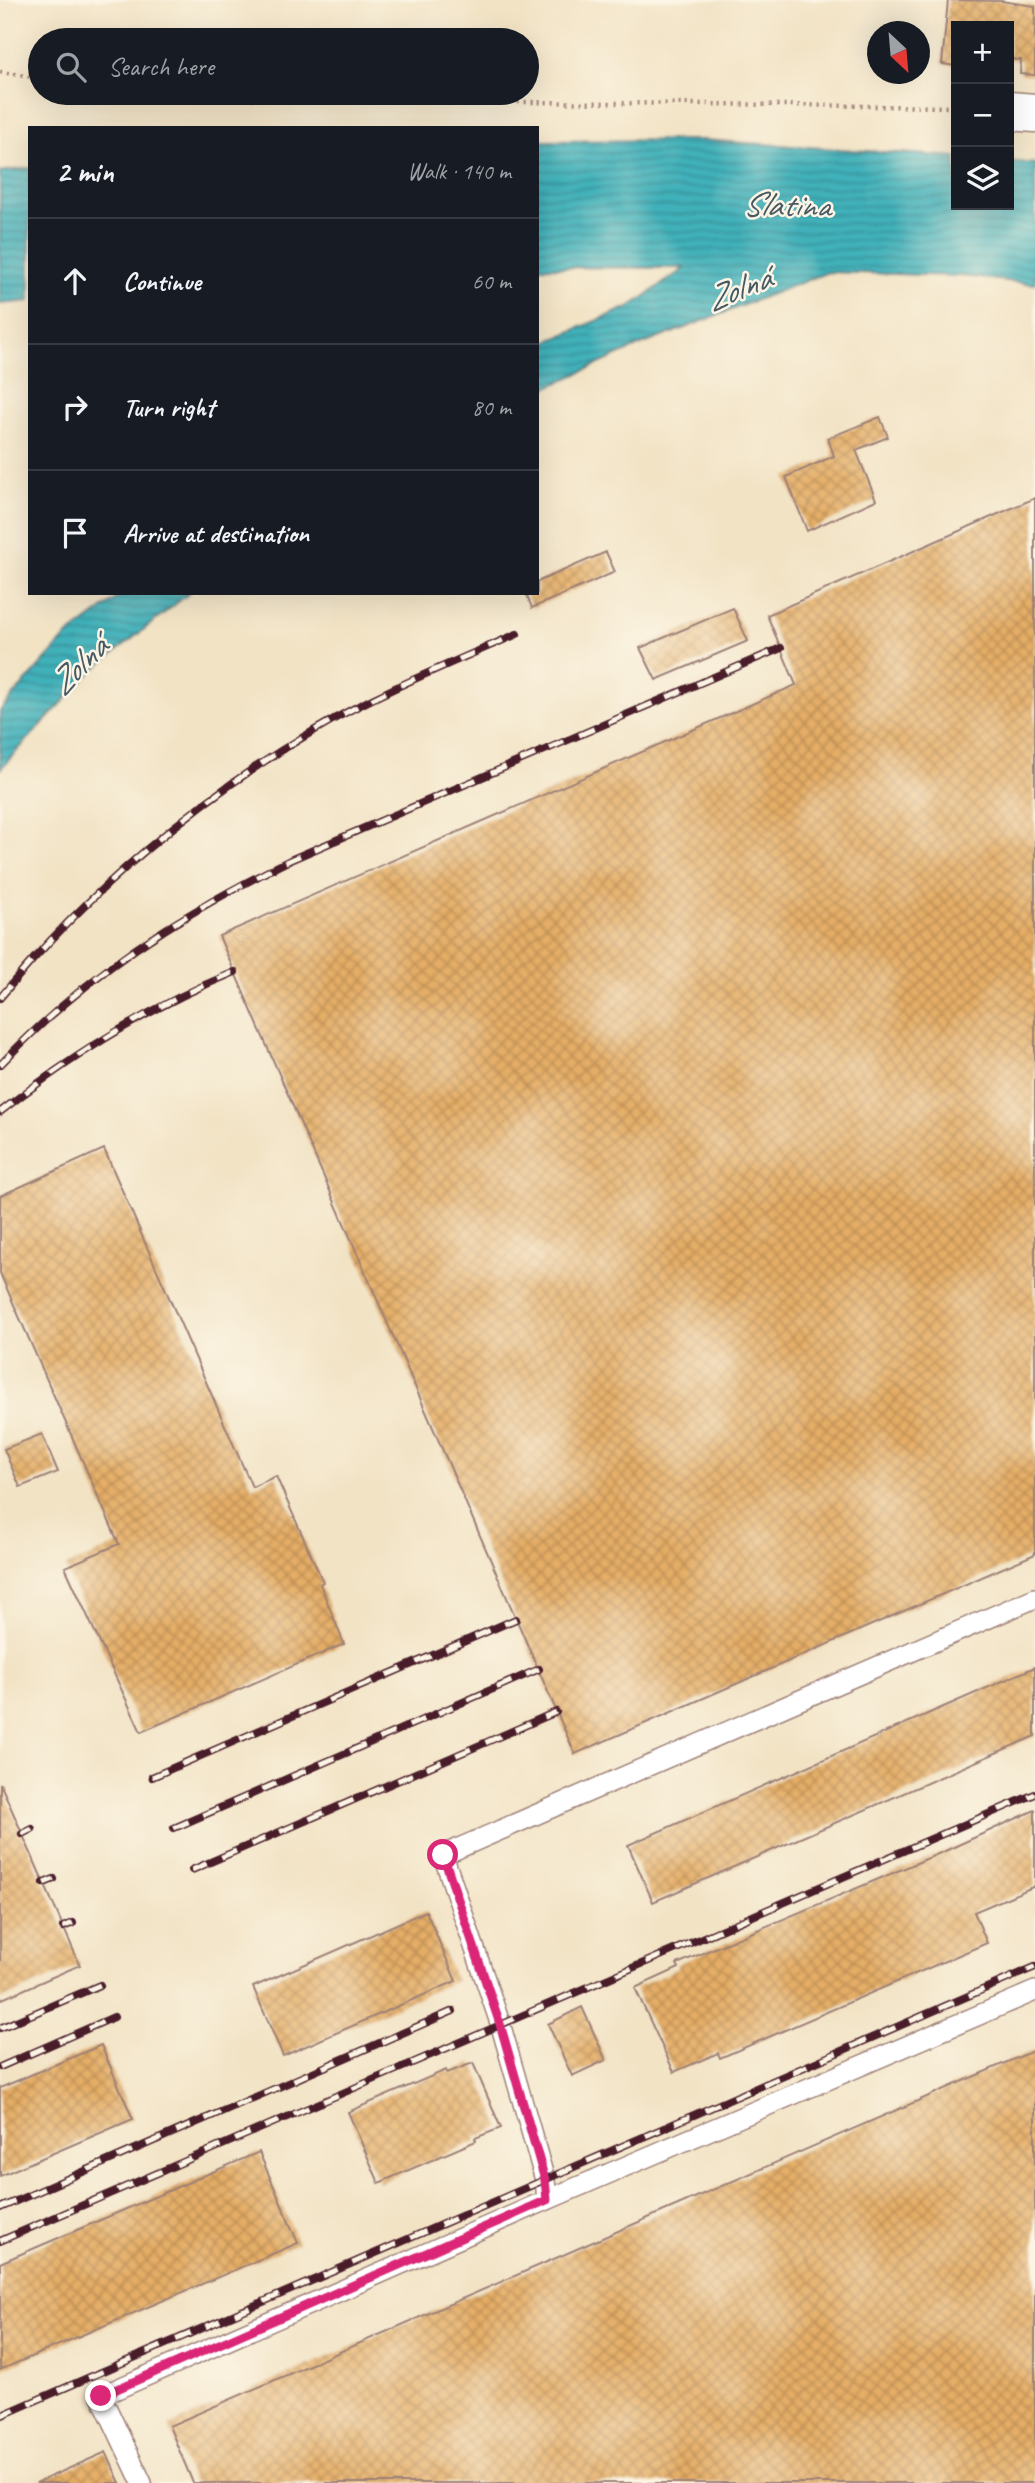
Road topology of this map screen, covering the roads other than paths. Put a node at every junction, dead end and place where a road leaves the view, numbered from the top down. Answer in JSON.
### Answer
{"nodes":[{"id":1,"x":1014,"y":111,"type":"edge"},
{"id":2,"x":1035,"y":113,"type":"edge"},
{"id":3,"x":1035,"y":1598,"type":"edge"},
{"id":4,"x":1035,"y":1991,"type":"edge"},
{"id":5,"x":547,"y":2200,"type":"junction"},
{"id":6,"x":142,"y":2483,"type":"edge"}],
"edges":[{"from":1,"to":2,"type":"street"},
{"from":3,"to":5,"type":"lane"},
{"from":4,"to":5,"type":"lane"},
{"from":5,"to":6,"type":"lane"}]}
